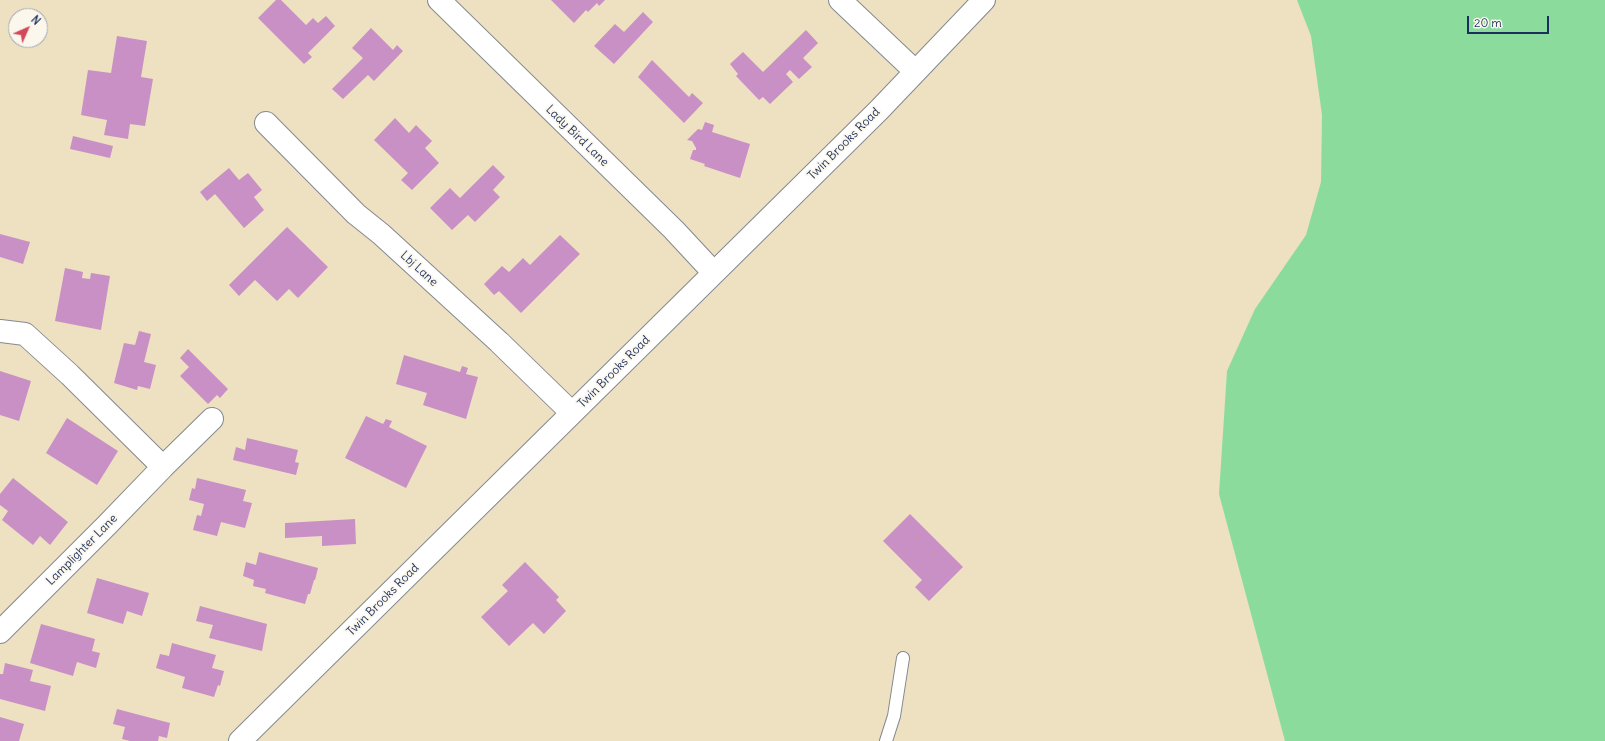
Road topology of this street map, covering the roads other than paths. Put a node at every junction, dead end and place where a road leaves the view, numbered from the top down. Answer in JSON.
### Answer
{"nodes":[{"id":1,"x":439,"y":0,"type":"edge"},
{"id":2,"x":840,"y":0,"type":"edge"},
{"id":3,"x":984,"y":0,"type":"edge"},
{"id":4,"x":915,"y":71,"type":"junction"},
{"id":5,"x":266,"y":123,"type":"dead end"},
{"id":6,"x":714,"y":273,"type":"junction"},
{"id":7,"x":0,"y":331,"type":"edge"},
{"id":8,"x":572,"y":413,"type":"junction"},
{"id":9,"x":212,"y":418,"type":"dead end"},
{"id":10,"x":163,"y":467,"type":"junction"},
{"id":11,"x":0,"y":632,"type":"edge"},
{"id":12,"x":903,"y":658,"type":"dead end"},
{"id":13,"x":240,"y":741,"type":"edge"},
{"id":14,"x":886,"y":741,"type":"edge"}],
"edges":[{"from":1,"to":6,"type":"street","name":"Lady Bird Lane"},
{"from":2,"to":4,"type":"street"},
{"from":3,"to":4,"type":"street","name":"Twin Brooks Road"},
{"from":4,"to":6,"type":"street","name":"Twin Brooks Road"},
{"from":5,"to":8,"type":"street","name":"Lbj Lane"},
{"from":6,"to":8,"type":"street","name":"Twin Brooks Road"},
{"from":7,"to":10,"type":"street"},
{"from":8,"to":13,"type":"street","name":"Twin Brooks Road"},
{"from":9,"to":10,"type":"street","name":"Lamplighter Lane"},
{"from":10,"to":11,"type":"street","name":"Lamplighter Lane"},
{"from":12,"to":14,"type":"lane"}]}
